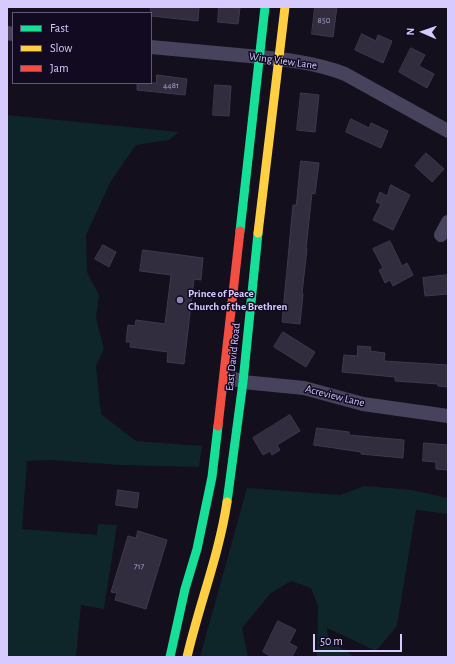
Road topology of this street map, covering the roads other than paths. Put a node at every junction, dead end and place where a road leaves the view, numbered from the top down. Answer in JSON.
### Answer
{"nodes":[{"id":1,"x":265,"y":7,"type":"edge"},
{"id":2,"x":285,"y":7,"type":"edge"},
{"id":3,"x":152,"y":47,"type":"edge"},
{"id":4,"x":259,"y":57,"type":"junction"},
{"id":5,"x":279,"y":60,"type":"junction"},
{"id":6,"x":448,"y":131,"type":"edge"},
{"id":7,"x":448,"y":222,"type":"edge"},
{"id":8,"x":441,"y":235,"type":"dead end"},
{"id":9,"x":223,"y":375,"type":"junction"},
{"id":10,"x":243,"y":382,"type":"junction"},
{"id":11,"x":448,"y":416,"type":"edge"},
{"id":12,"x":214,"y":460,"type":"junction"},
{"id":13,"x":170,"y":657,"type":"edge"},
{"id":14,"x":187,"y":657,"type":"edge"}],
"edges":[{"from":1,"to":4,"type":"street","name":"East David Road"},
{"from":2,"to":5,"type":"street","name":"East David Road"},
{"from":3,"to":4,"type":"street","name":"Wing View Lane"},
{"from":4,"to":5,"type":"street","name":"Wing View Lane"},
{"from":4,"to":9,"type":"street","name":"East David Road"},
{"from":5,"to":6,"type":"street","name":"Wing View Lane"},
{"from":5,"to":10,"type":"street","name":"East David Road"},
{"from":7,"to":8,"type":"street"},
{"from":9,"to":10,"type":"street","name":"Acreview Lane"},
{"from":9,"to":12,"type":"street","name":"East David Road"},
{"from":10,"to":11,"type":"street","name":"Acreview Lane"},
{"from":10,"to":12,"type":"street"},
{"from":10,"to":14,"type":"street","name":"East David Road"},
{"from":12,"to":13,"type":"street","name":"East David Road"}]}
